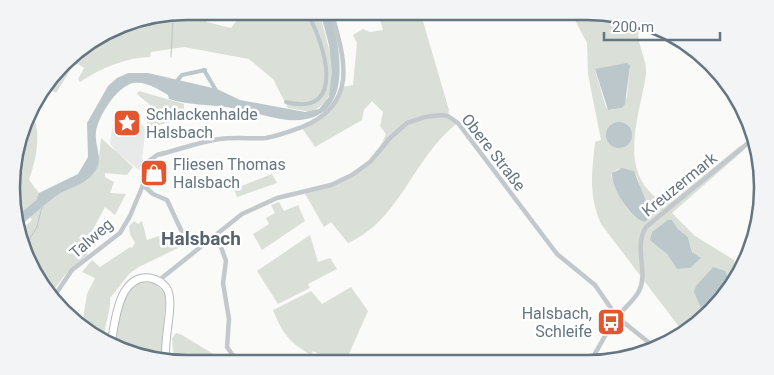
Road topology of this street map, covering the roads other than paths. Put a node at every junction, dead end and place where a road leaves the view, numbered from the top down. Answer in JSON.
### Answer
{"nodes":[{"id":1,"x":334,"y":20,"type":"edge"},
{"id":2,"x":748,"y":143,"type":"edge"},
{"id":3,"x":143,"y":185,"type":"junction"},
{"id":4,"x":210,"y":238,"type":"junction"},
{"id":5,"x":201,"y":245,"type":"junction"},
{"id":6,"x":158,"y":281,"type":"junction"},
{"id":7,"x":57,"y":292,"type":"edge"},
{"id":8,"x":617,"y":317,"type":"junction"},
{"id":9,"x":112,"y":338,"type":"edge"},
{"id":10,"x":649,"y":343,"type":"edge"},
{"id":11,"x":165,"y":353,"type":"edge"},
{"id":12,"x":233,"y":355,"type":"edge"},
{"id":13,"x":594,"y":355,"type":"edge"}],
"edges":[{"from":1,"to":3,"type":"street","name":"Talweg"},
{"from":2,"to":8,"type":"street","name":"Kreuzermark"},
{"from":3,"to":5,"type":"street"},
{"from":3,"to":7,"type":"street","name":"Talweg"},
{"from":4,"to":5,"type":"street","name":"Obere Straße"},
{"from":4,"to":8,"type":"street","name":"Obere Straße"},
{"from":4,"to":12,"type":"street"},
{"from":5,"to":6,"type":"street","name":"Obere Straße"},
{"from":6,"to":9,"type":"main road"},
{"from":6,"to":11,"type":"main road"},
{"from":8,"to":10,"type":"street","name":"Obere Straße"},
{"from":8,"to":13,"type":"street","name":"Kreuzermark"}]}
